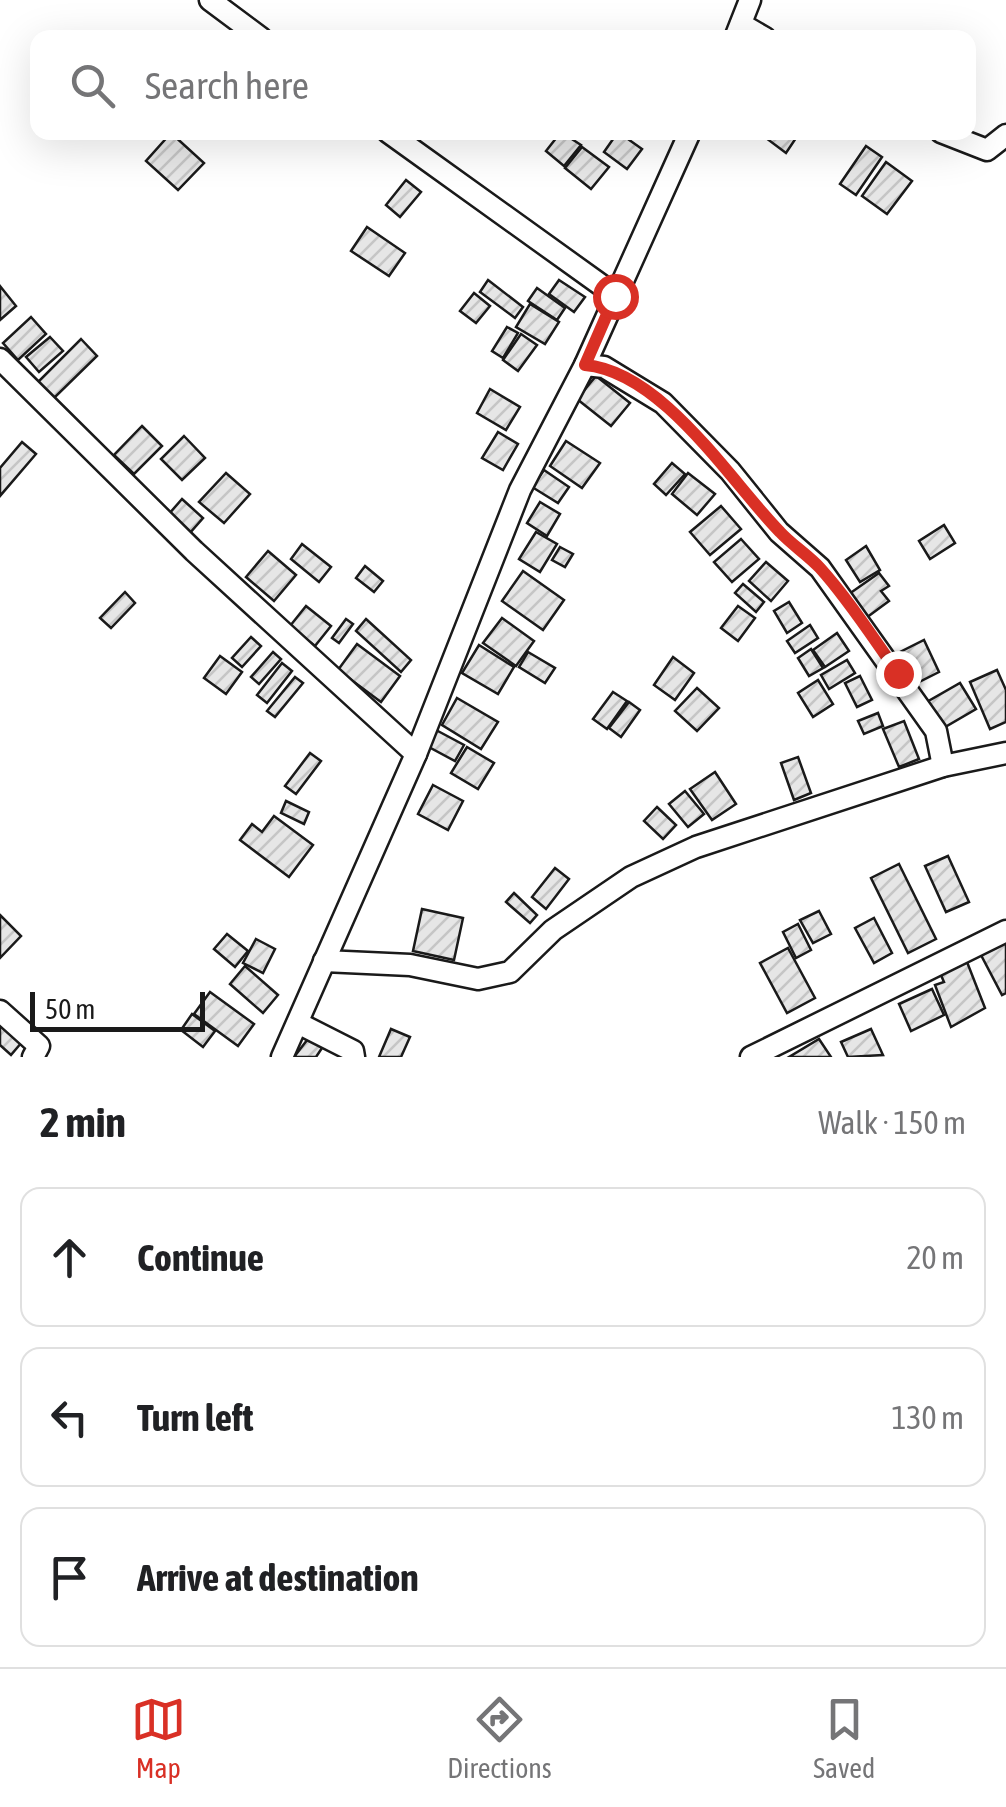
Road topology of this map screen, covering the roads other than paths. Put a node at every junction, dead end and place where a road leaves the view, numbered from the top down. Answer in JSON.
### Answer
{"nodes":[{"id":1,"x":210,"y":0,"type":"edge"},
{"id":2,"x":750,"y":0,"type":"edge"},
{"id":3,"x":250,"y":30,"type":"edge"},
{"id":4,"x":738,"y":30,"type":"edge"},
{"id":5,"x":1006,"y":135,"type":"edge"},
{"id":6,"x":399,"y":140,"type":"edge"},
{"id":7,"x":686,"y":140,"type":"edge"},
{"id":8,"x":961,"y":140,"type":"edge"},
{"id":9,"x":615,"y":296,"type":"junction"},
{"id":10,"x":0,"y":359,"type":"edge"},
{"id":11,"x":585,"y":365,"type":"junction"},
{"id":12,"x":1006,"y":752,"type":"edge"},
{"id":13,"x":416,"y":754,"type":"junction"},
{"id":14,"x":943,"y":766,"type":"junction"},
{"id":15,"x":1006,"y":931,"type":"edge"},
{"id":16,"x":324,"y":961,"type":"junction"},
{"id":17,"x":0,"y":1011,"type":"edge"},
{"id":18,"x":298,"y":1023,"type":"junction"},
{"id":19,"x":33,"y":1057,"type":"edge"},
{"id":20,"x":282,"y":1057,"type":"edge"},
{"id":21,"x":354,"y":1057,"type":"edge"},
{"id":22,"x":750,"y":1057,"type":"edge"}],
"edges":[{"from":1,"to":3,"type":"street"},
{"from":2,"to":4,"type":"street"},
{"from":5,"to":8,"type":"street"},
{"from":6,"to":9,"type":"street"},
{"from":7,"to":9,"type":"street"},
{"from":9,"to":11,"type":"street"},
{"from":10,"to":13,"type":"street"},
{"from":11,"to":13,"type":"street"},
{"from":11,"to":14,"type":"street"},
{"from":12,"to":14,"type":"street"},
{"from":13,"to":16,"type":"street"},
{"from":14,"to":16,"type":"street"},
{"from":15,"to":22,"type":"street"},
{"from":16,"to":18,"type":"street"},
{"from":17,"to":19,"type":"street"},
{"from":18,"to":20,"type":"street"},
{"from":18,"to":21,"type":"street"}]}
